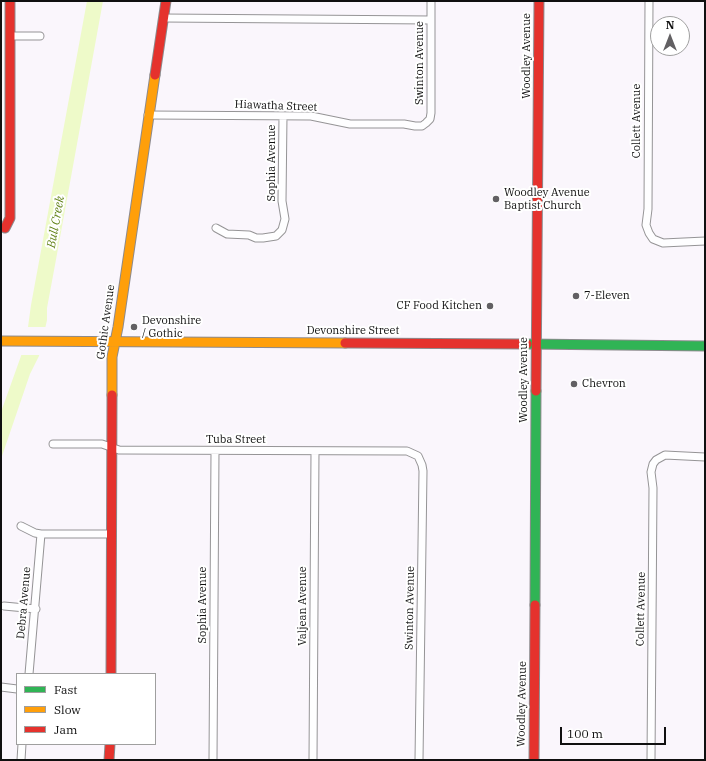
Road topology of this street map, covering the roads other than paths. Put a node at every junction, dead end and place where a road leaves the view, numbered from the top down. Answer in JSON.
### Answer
{"nodes":[{"id":1,"x":10,"y":1,"type":"edge"},
{"id":2,"x":166,"y":1,"type":"edge"},
{"id":3,"x":431,"y":1,"type":"edge"},
{"id":4,"x":539,"y":1,"type":"edge"},
{"id":5,"x":649,"y":1,"type":"edge"},
{"id":6,"x":163,"y":18,"type":"junction"},
{"id":7,"x":431,"y":20,"type":"junction"},
{"id":8,"x":10,"y":36,"type":"junction"},
{"id":9,"x":40,"y":36,"type":"dead end"},
{"id":10,"x":148,"y":115,"type":"junction"},
{"id":11,"x":283,"y":116,"type":"junction"},
{"id":12,"x":426,"y":124,"type":"joint"},
{"id":13,"x":216,"y":228,"type":"dead end"},
{"id":14,"x":3,"y":230,"type":"edge"},
{"id":15,"x":705,"y":241,"type":"edge"},
{"id":16,"x":1,"y":341,"type":"edge"},
{"id":17,"x":116,"y":341,"type":"junction"},
{"id":18,"x":536,"y":344,"type":"junction"},
{"id":19,"x":705,"y":346,"type":"edge"},
{"id":20,"x":53,"y":444,"type":"dead end"},
{"id":21,"x":111,"y":448,"type":"junction"},
{"id":22,"x":215,"y":451,"type":"junction"},
{"id":23,"x":315,"y":451,"type":"junction"},
{"id":24,"x":418,"y":456,"type":"joint"},
{"id":25,"x":705,"y":457,"type":"edge"},
{"id":26,"x":21,"y":526,"type":"dead end"},
{"id":27,"x":41,"y":534,"type":"junction"},
{"id":28,"x":112,"y":534,"type":"junction"},
{"id":29,"x":4,"y":606,"type":"dead end"},
{"id":30,"x":36,"y":609,"type":"junction"},
{"id":31,"x":29,"y":673,"type":"edge"},
{"id":32,"x":111,"y":673,"type":"edge"},
{"id":33,"x":1,"y":687,"type":"edge"},
{"id":34,"x":16,"y":689,"type":"edge"},
{"id":35,"x":22,"y":745,"type":"edge"},
{"id":36,"x":110,"y":745,"type":"edge"},
{"id":37,"x":21,"y":760,"type":"edge"},
{"id":38,"x":109,"y":760,"type":"edge"},
{"id":39,"x":213,"y":760,"type":"edge"},
{"id":40,"x":313,"y":760,"type":"edge"},
{"id":41,"x":419,"y":760,"type":"edge"},
{"id":42,"x":534,"y":760,"type":"edge"},
{"id":43,"x":650,"y":760,"type":"edge"}],
"edges":[{"from":1,"to":8,"type":"main road"},
{"from":2,"to":6,"type":"main road","name":"Gothic Avenue"},
{"from":3,"to":7,"type":"street","name":"Swinton Avenue"},
{"from":4,"to":18,"type":"main road","name":"Woodley Avenue"},
{"from":5,"to":15,"type":"street","name":"Collett Avenue"},
{"from":6,"to":7,"type":"street"},
{"from":6,"to":10,"type":"main road","name":"Gothic Avenue"},
{"from":7,"to":12,"type":"street","name":"Swinton Avenue"},
{"from":8,"to":9,"type":"street"},
{"from":8,"to":14,"type":"main road"},
{"from":10,"to":11,"type":"street","name":"Hiawatha Street"},
{"from":10,"to":17,"type":"main road","name":"Gothic Avenue"},
{"from":11,"to":12,"type":"street","name":"Hiawatha Street"},
{"from":11,"to":13,"type":"street","name":"Sophia Avenue"},
{"from":16,"to":17,"type":"main road","name":"Devonshire Street"},
{"from":17,"to":18,"type":"main road","name":"Devonshire Street"},
{"from":17,"to":21,"type":"main road","name":"Gothic Avenue"},
{"from":18,"to":19,"type":"main road","name":"Devonshire Street"},
{"from":18,"to":42,"type":"main road","name":"Woodley Avenue"},
{"from":20,"to":21,"type":"street","name":"Tuba Street"},
{"from":21,"to":22,"type":"street","name":"Tuba Street"},
{"from":21,"to":28,"type":"main road","name":"Gothic Avenue"},
{"from":22,"to":23,"type":"street","name":"Tuba Street"},
{"from":22,"to":39,"type":"street","name":"Sophia Avenue"},
{"from":23,"to":24,"type":"street","name":"Tuba Street"},
{"from":23,"to":40,"type":"street","name":"Valjean Avenue"},
{"from":24,"to":41,"type":"street","name":"Swinton Avenue"},
{"from":25,"to":43,"type":"street","name":"Collett Avenue"},
{"from":26,"to":27,"type":"street"},
{"from":27,"to":28,"type":"street"},
{"from":27,"to":30,"type":"street","name":"Debra Avenue"},
{"from":28,"to":32,"type":"main road","name":"Gothic Avenue"},
{"from":29,"to":30,"type":"street"},
{"from":30,"to":31,"type":"street","name":"Debra Avenue"},
{"from":33,"to":34,"type":"street"},
{"from":35,"to":37,"type":"street"},
{"from":36,"to":38,"type":"main road"}]}
